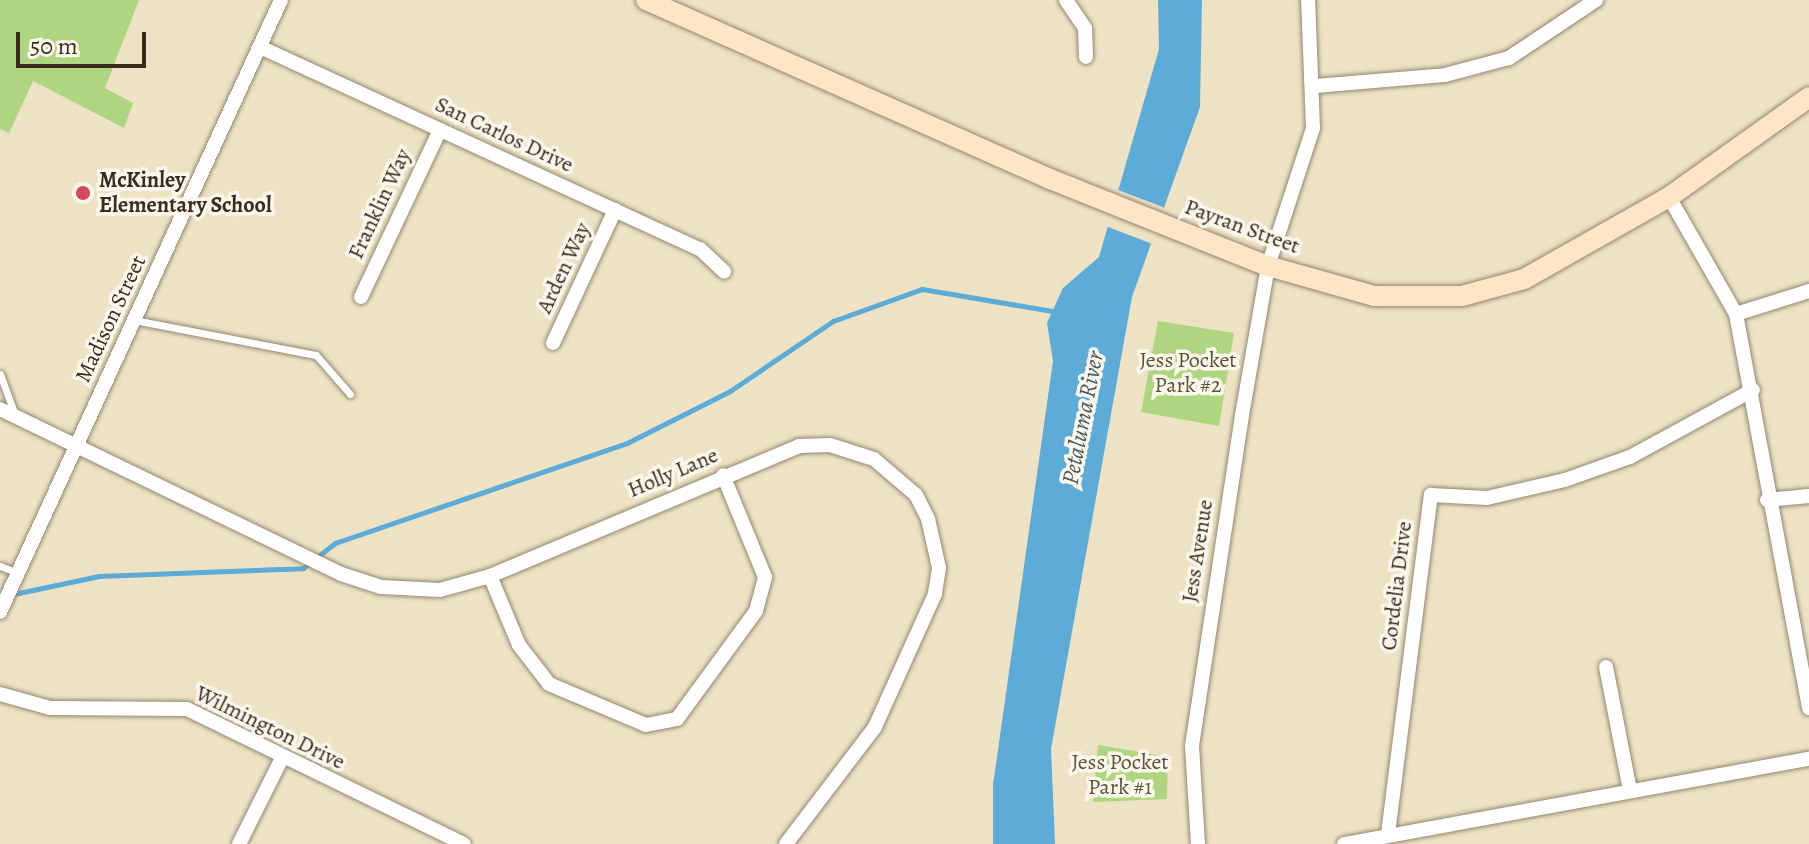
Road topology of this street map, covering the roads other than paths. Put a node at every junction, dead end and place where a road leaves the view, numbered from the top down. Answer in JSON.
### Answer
{"nodes":[{"id":1,"x":281,"y":0,"type":"edge"},
{"id":2,"x":646,"y":0,"type":"edge"},
{"id":3,"x":1066,"y":0,"type":"edge"},
{"id":4,"x":1308,"y":0,"type":"edge"},
{"id":5,"x":1596,"y":0,"type":"edge"},
{"id":6,"x":260,"y":47,"type":"junction"},
{"id":7,"x":1086,"y":57,"type":"dead end"},
{"id":8,"x":1315,"y":86,"type":"junction"},
{"id":9,"x":1809,"y":97,"type":"edge"},
{"id":10,"x":440,"y":130,"type":"junction"},
{"id":11,"x":1669,"y":197,"type":"junction"},
{"id":12,"x":615,"y":210,"type":"junction"},
{"id":13,"x":1268,"y":266,"type":"junction"},
{"id":14,"x":724,"y":271,"type":"dead end"},
{"id":15,"x":1809,"y":291,"type":"edge"},
{"id":16,"x":361,"y":297,"type":"dead end"},
{"id":17,"x":1736,"y":314,"type":"junction"},
{"id":18,"x":134,"y":320,"type":"junction"},
{"id":19,"x":553,"y":343,"type":"dead end"},
{"id":20,"x":0,"y":374,"type":"edge"},
{"id":21,"x":1753,"y":390,"type":"junction"},
{"id":22,"x":350,"y":394,"type":"dead end"},
{"id":23,"x":0,"y":409,"type":"edge"},
{"id":24,"x":16,"y":417,"type":"junction"},
{"id":25,"x":75,"y":449,"type":"junction"},
{"id":26,"x":723,"y":475,"type":"junction"},
{"id":27,"x":1809,"y":496,"type":"edge"},
{"id":28,"x":1767,"y":500,"type":"junction"},
{"id":29,"x":0,"y":566,"type":"edge"},
{"id":30,"x":490,"y":576,"type":"junction"},
{"id":31,"x":17,"y":577,"type":"junction"},
{"id":32,"x":1,"y":609,"type":"edge"},
{"id":33,"x":1606,"y":667,"type":"dead end"},
{"id":34,"x":0,"y":694,"type":"edge"},
{"id":35,"x":1809,"y":708,"type":"edge"},
{"id":36,"x":1809,"y":759,"type":"edge"},
{"id":37,"x":281,"y":760,"type":"junction"},
{"id":38,"x":1630,"y":790,"type":"junction"},
{"id":39,"x":1388,"y":834,"type":"junction"},
{"id":40,"x":239,"y":844,"type":"edge"},
{"id":41,"x":464,"y":844,"type":"edge"},
{"id":42,"x":786,"y":844,"type":"edge"},
{"id":43,"x":1198,"y":844,"type":"edge"},
{"id":44,"x":1344,"y":844,"type":"edge"}],
"edges":[{"from":1,"to":6,"type":"street","name":"Madison Street"},
{"from":2,"to":13,"type":"main road","name":"Payran Street"},
{"from":3,"to":7,"type":"street"},
{"from":4,"to":8,"type":"street","name":"Jess Avenue"},
{"from":5,"to":8,"type":"street"},
{"from":6,"to":10,"type":"street","name":"San Carlos Drive"},
{"from":6,"to":18,"type":"street","name":"Madison Street"},
{"from":8,"to":13,"type":"street","name":"Jess Avenue"},
{"from":9,"to":11,"type":"main road","name":"Payran Street"},
{"from":10,"to":12,"type":"street","name":"San Carlos Drive"},
{"from":10,"to":16,"type":"street","name":"Franklin Way"},
{"from":11,"to":13,"type":"main road","name":"Payran Street"},
{"from":11,"to":17,"type":"street"},
{"from":12,"to":14,"type":"street","name":"San Carlos Drive"},
{"from":12,"to":19,"type":"street","name":"Arden Way"},
{"from":13,"to":43,"type":"street","name":"Jess Avenue"},
{"from":15,"to":17,"type":"street"},
{"from":17,"to":21,"type":"street"},
{"from":18,"to":22,"type":"lane"},
{"from":18,"to":25,"type":"street","name":"Madison Street"},
{"from":20,"to":24,"type":"lane"},
{"from":21,"to":28,"type":"street"},
{"from":21,"to":39,"type":"street","name":"Cordelia Drive"},
{"from":23,"to":24,"type":"street","name":"Holly Lane"},
{"from":24,"to":25,"type":"street","name":"Holly Lane"},
{"from":25,"to":30,"type":"street","name":"Holly Lane"},
{"from":25,"to":31,"type":"street","name":"Madison Street"},
{"from":26,"to":30,"type":"street","name":"Holly Lane"},
{"from":26,"to":30,"type":"street"},
{"from":26,"to":42,"type":"street","name":"Holly Lane"},
{"from":27,"to":28,"type":"street"},
{"from":28,"to":35,"type":"street"},
{"from":29,"to":31,"type":"lane"},
{"from":31,"to":32,"type":"street","name":"Madison Street"},
{"from":33,"to":38,"type":"street"},
{"from":34,"to":37,"type":"street","name":"Wilmington Drive"},
{"from":36,"to":38,"type":"street"},
{"from":37,"to":40,"type":"street"},
{"from":37,"to":41,"type":"street","name":"Wilmington Drive"},
{"from":38,"to":39,"type":"street"},
{"from":39,"to":44,"type":"street"}]}
